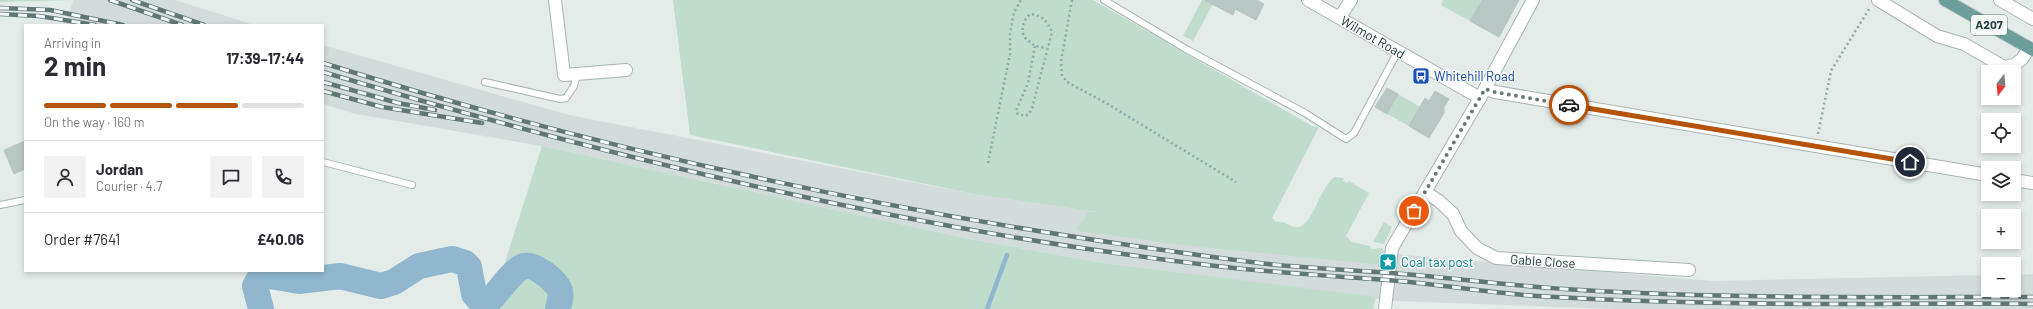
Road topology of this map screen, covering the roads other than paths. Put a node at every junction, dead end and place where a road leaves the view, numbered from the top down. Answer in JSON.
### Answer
{"nodes":[{"id":1,"x":555,"y":0,"type":"edge"},
{"id":2,"x":1104,"y":0,"type":"edge"},
{"id":3,"x":1308,"y":0,"type":"edge"},
{"id":4,"x":1351,"y":0,"type":"edge"},
{"id":5,"x":1533,"y":0,"type":"edge"},
{"id":6,"x":1945,"y":0,"type":"edge"},
{"id":7,"x":2000,"y":0,"type":"edge"},
{"id":8,"x":1877,"y":2,"type":"edge"},
{"id":9,"x":1340,"y":18,"type":"junction"},
{"id":10,"x":2033,"y":19,"type":"edge"},
{"id":11,"x":2031,"y":49,"type":"edge"},
{"id":12,"x":1398,"y":51,"type":"junction"},
{"id":13,"x":626,"y":70,"type":"dead end"},
{"id":14,"x":577,"y":74,"type":"junction"},
{"id":15,"x":485,"y":82,"type":"dead end"},
{"id":16,"x":1482,"y":93,"type":"junction"},
{"id":17,"x":324,"y":162,"type":"edge"},
{"id":18,"x":1981,"y":174,"type":"edge"},
{"id":19,"x":2021,"y":181,"type":"edge"},
{"id":20,"x":2033,"y":183,"type":"edge"},
{"id":21,"x":412,"y":185,"type":"dead end"},
{"id":22,"x":1425,"y":192,"type":"junction"},
{"id":23,"x":24,"y":200,"type":"edge"},
{"id":24,"x":0,"y":205,"type":"edge"},
{"id":25,"x":1689,"y":270,"type":"dead end"},
{"id":26,"x":1385,"y":309,"type":"edge"}],
"edges":[{"from":1,"to":14,"type":"street"},
{"from":2,"to":12,"type":"lane"},
{"from":3,"to":9,"type":"street","name":"Wilmot Road"},
{"from":4,"to":9,"type":"street"},
{"from":5,"to":16,"type":"street"},
{"from":6,"to":11,"type":"main road","number":"A207"},
{"from":7,"to":10,"type":"street"},
{"from":8,"to":11,"type":"street"},
{"from":9,"to":12,"type":"street","name":"Wilmot Road"},
{"from":12,"to":16,"type":"street","name":"Wilmot Road"},
{"from":13,"to":14,"type":"street"},
{"from":14,"to":15,"type":"lane"},
{"from":16,"to":18,"type":"street","name":"Wilmot Road"},
{"from":16,"to":22,"type":"street"},
{"from":17,"to":21,"type":"lane"},
{"from":19,"to":20,"type":"street"},
{"from":22,"to":25,"type":"street","name":"Gable Close"},
{"from":22,"to":26,"type":"street"},
{"from":23,"to":24,"type":"lane"}]}
